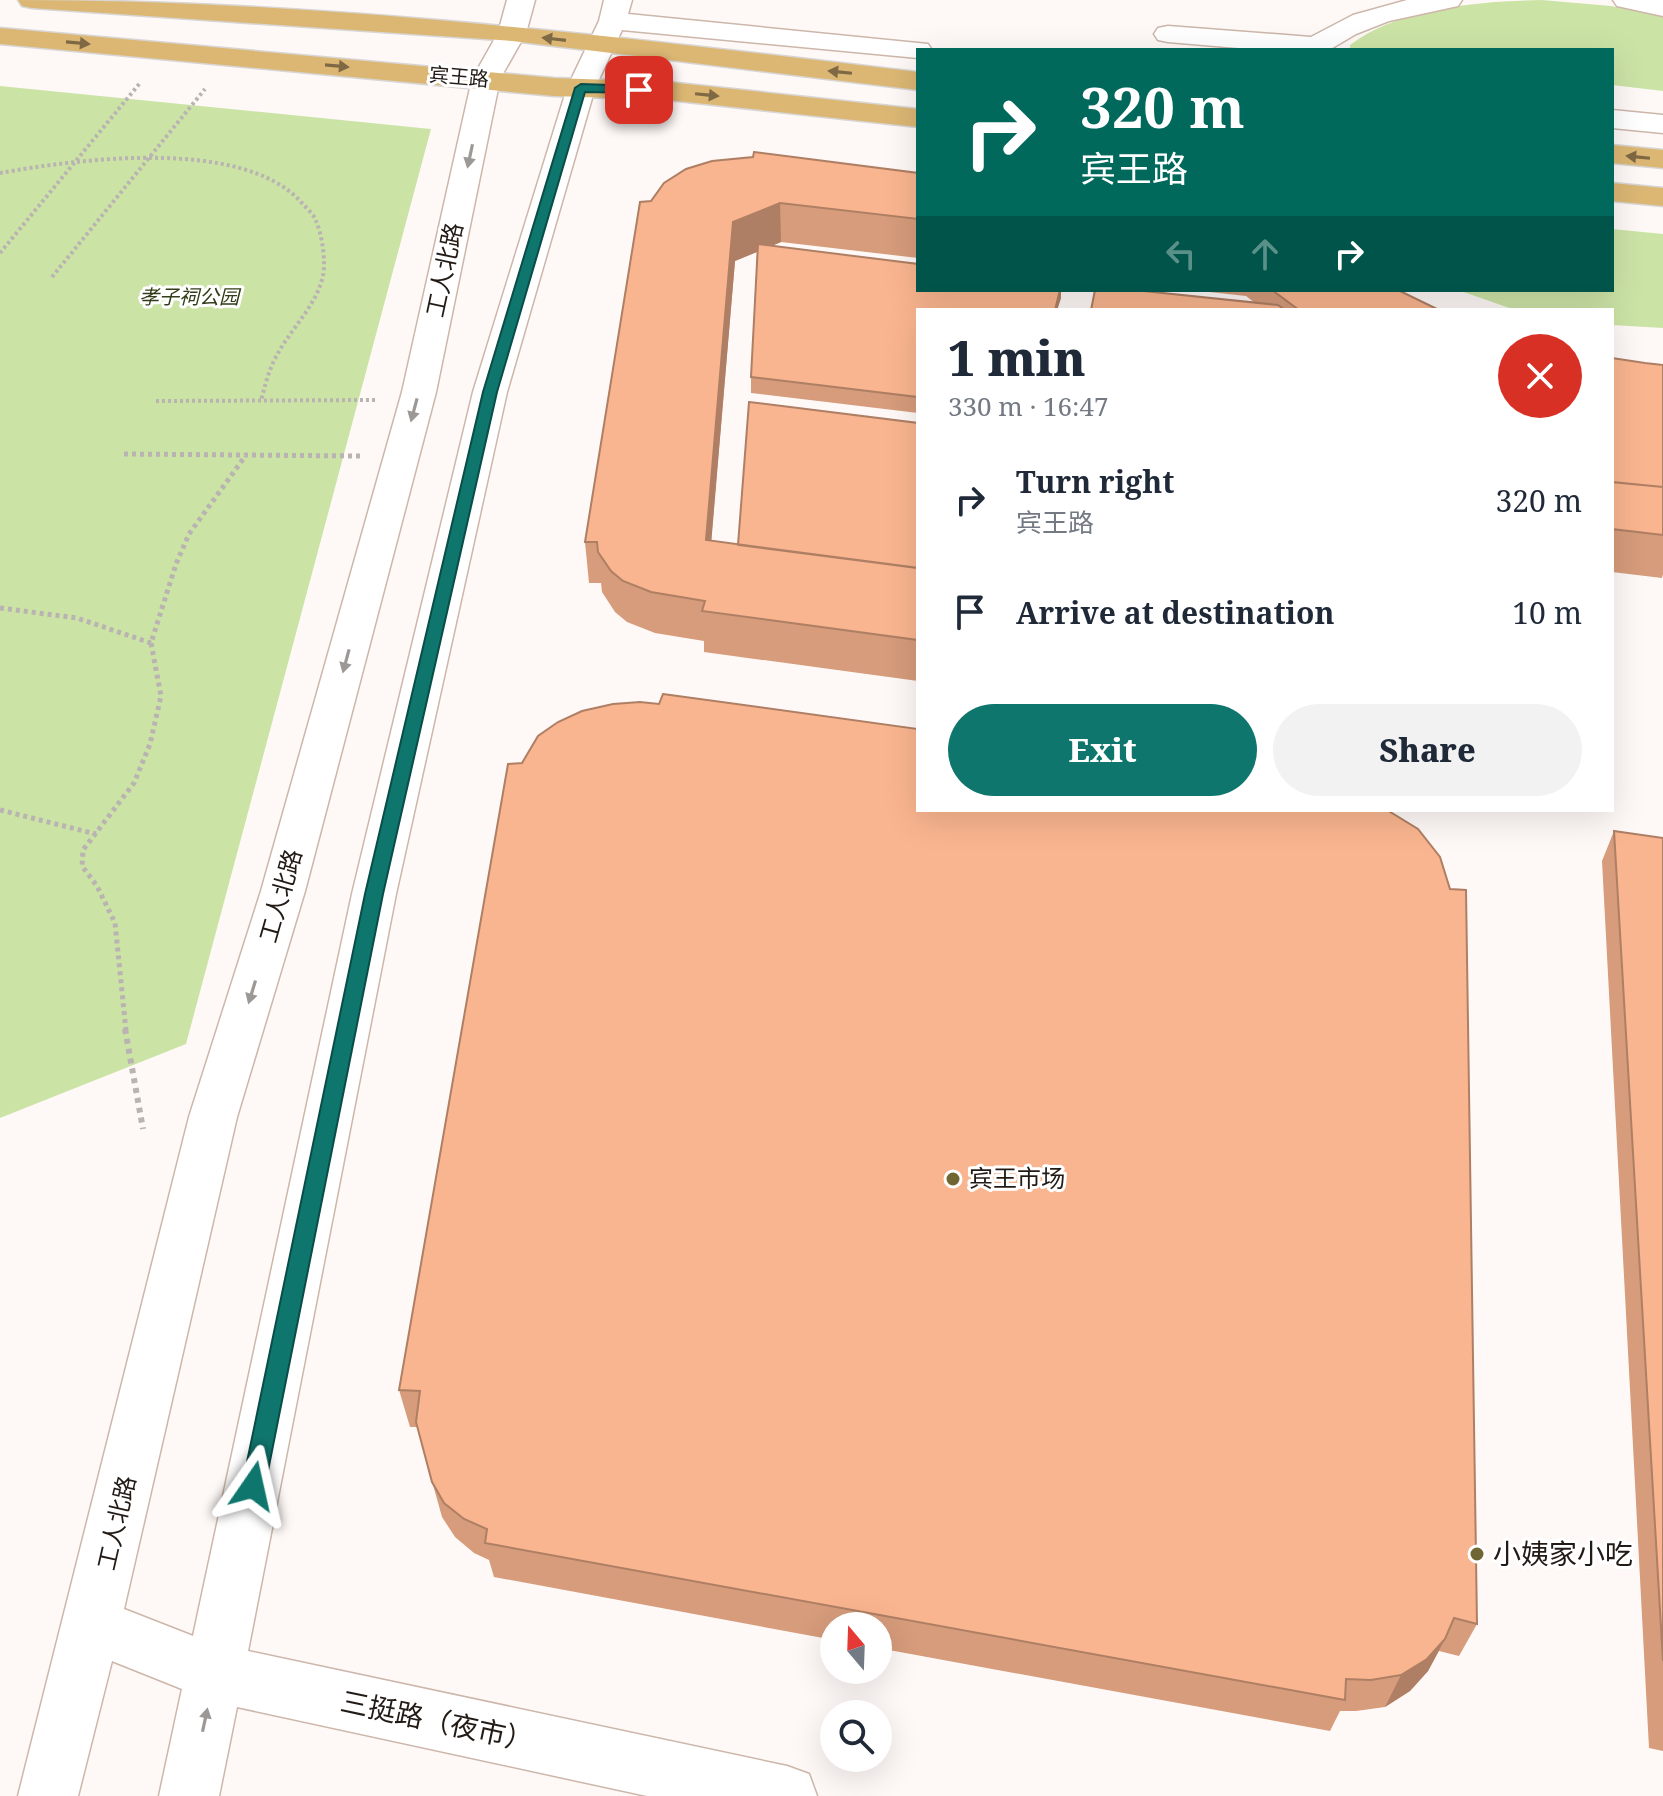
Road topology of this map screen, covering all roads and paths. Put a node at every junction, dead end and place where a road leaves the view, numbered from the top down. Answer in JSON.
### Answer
{"nodes":[{"id":1,"x":32,"y":0,"type":"edge"},
{"id":2,"x":521,"y":0,"type":"edge"},
{"id":3,"x":1448,"y":0,"type":"edge"},
{"id":4,"x":1627,"y":0,"type":"edge"},
{"id":5,"x":1663,"y":8,"type":"edge"},
{"id":6,"x":611,"y":22,"type":"edge"},
{"id":7,"x":1169,"y":32,"type":"edge"},
{"id":8,"x":512,"y":33,"type":"junction"},
{"id":9,"x":0,"y":36,"type":"edge"},
{"id":10,"x":1316,"y":48,"type":"edge"},
{"id":11,"x":916,"y":50,"type":"edge"},
{"id":12,"x":166,"y":51,"type":"junction"},
{"id":13,"x":231,"y":57,"type":"junction"},
{"id":14,"x":486,"y":79,"type":"junction"},
{"id":15,"x":916,"y":81,"type":"edge"},
{"id":16,"x":581,"y":88,"type":"junction"},
{"id":17,"x":916,"y":118,"type":"edge"},
{"id":18,"x":1614,"y":119,"type":"edge"},
{"id":19,"x":1663,"y":124,"type":"edge"},
{"id":20,"x":1614,"y":154,"type":"edge"},
{"id":21,"x":77,"y":159,"type":"junction"},
{"id":22,"x":148,"y":159,"type":"junction"},
{"id":23,"x":1663,"y":159,"type":"edge"},
{"id":24,"x":0,"y":173,"type":"edge"},
{"id":25,"x":1614,"y":192,"type":"edge"},
{"id":26,"x":1663,"y":197,"type":"edge"},
{"id":27,"x":0,"y":253,"type":"edge"},
{"id":28,"x":52,"y":277,"type":"dead end"},
{"id":29,"x":417,"y":400,"type":"junction"},
{"id":30,"x":156,"y":401,"type":"dead end"},
{"id":31,"x":261,"y":401,"type":"junction"},
{"id":32,"x":124,"y":454,"type":"dead end"},
{"id":33,"x":246,"y":455,"type":"junction"},
{"id":34,"x":401,"y":456,"type":"junction"},
{"id":35,"x":0,"y":608,"type":"edge"},
{"id":36,"x":151,"y":643,"type":"junction"},
{"id":37,"x":0,"y":810,"type":"edge"},
{"id":38,"x":96,"y":834,"type":"junction"},
{"id":39,"x":143,"y":1129,"type":"dead end"},
{"id":40,"x":92,"y":1625,"type":"junction"},
{"id":41,"x":215,"y":1673,"type":"junction"},
{"id":42,"x":48,"y":1796,"type":"edge"},
{"id":43,"x":189,"y":1796,"type":"edge"},
{"id":44,"x":787,"y":1796,"type":"edge"}],
"edges":[{"from":1,"to":8,"type":"main road","name":"宾王路"},
{"from":2,"to":8,"type":"street","name":"工人北路"},
{"from":3,"to":10,"type":"street"},
{"from":4,"to":5,"type":"street"},
{"from":6,"to":8,"type":"main road","name":"宾王路","one_way":true},
{"from":6,"to":11,"type":"street"},
{"from":15,"to":6,"type":"main road","name":"宾王路","one_way":true},
{"from":6,"to":16,"type":"street"},
{"from":7,"to":10,"type":"street"},
{"from":8,"to":14,"type":"street","name":"工人北路"},
{"from":9,"to":12,"type":"main road","name":"宾王路","one_way":true},
{"from":12,"to":13,"type":"main road","name":"宾王路"},
{"from":12,"to":21,"type":"path"},
{"from":13,"to":14,"type":"main road","name":"宾王路","one_way":true},
{"from":13,"to":22,"type":"path"},
{"from":14,"to":16,"type":"main road","name":"宾王路"},
{"from":14,"to":29,"type":"street","name":"工人北路","one_way":true},
{"from":16,"to":17,"type":"main road","name":"宾王路","one_way":true},
{"from":16,"to":41,"type":"street"},
{"from":18,"to":19,"type":"street"},
{"from":23,"to":20,"type":"main road","one_way":true},
{"from":21,"to":22,"type":"path"},
{"from":21,"to":24,"type":"path"},
{"from":21,"to":27,"type":"path"},
{"from":22,"to":28,"type":"path"},
{"from":22,"to":31,"type":"path"},
{"from":25,"to":26,"type":"main road"},
{"from":29,"to":31,"type":"path"},
{"from":29,"to":34,"type":"street","name":"工人北路","one_way":true},
{"from":30,"to":31,"type":"path"},
{"from":32,"to":33,"type":"path"},
{"from":33,"to":34,"type":"path"},
{"from":33,"to":36,"type":"path"},
{"from":34,"to":40,"type":"street","name":"工人北路","one_way":true},
{"from":35,"to":36,"type":"path"},
{"from":36,"to":38,"type":"path"},
{"from":37,"to":38,"type":"path"},
{"from":38,"to":39,"type":"path"},
{"from":40,"to":41,"type":"street","name":"三挺路（夜市）"},
{"from":40,"to":42,"type":"street","name":"工人北路"},
{"from":43,"to":41,"type":"street","one_way":true},
{"from":41,"to":44,"type":"street","name":"三挺路（夜市）"}]}
